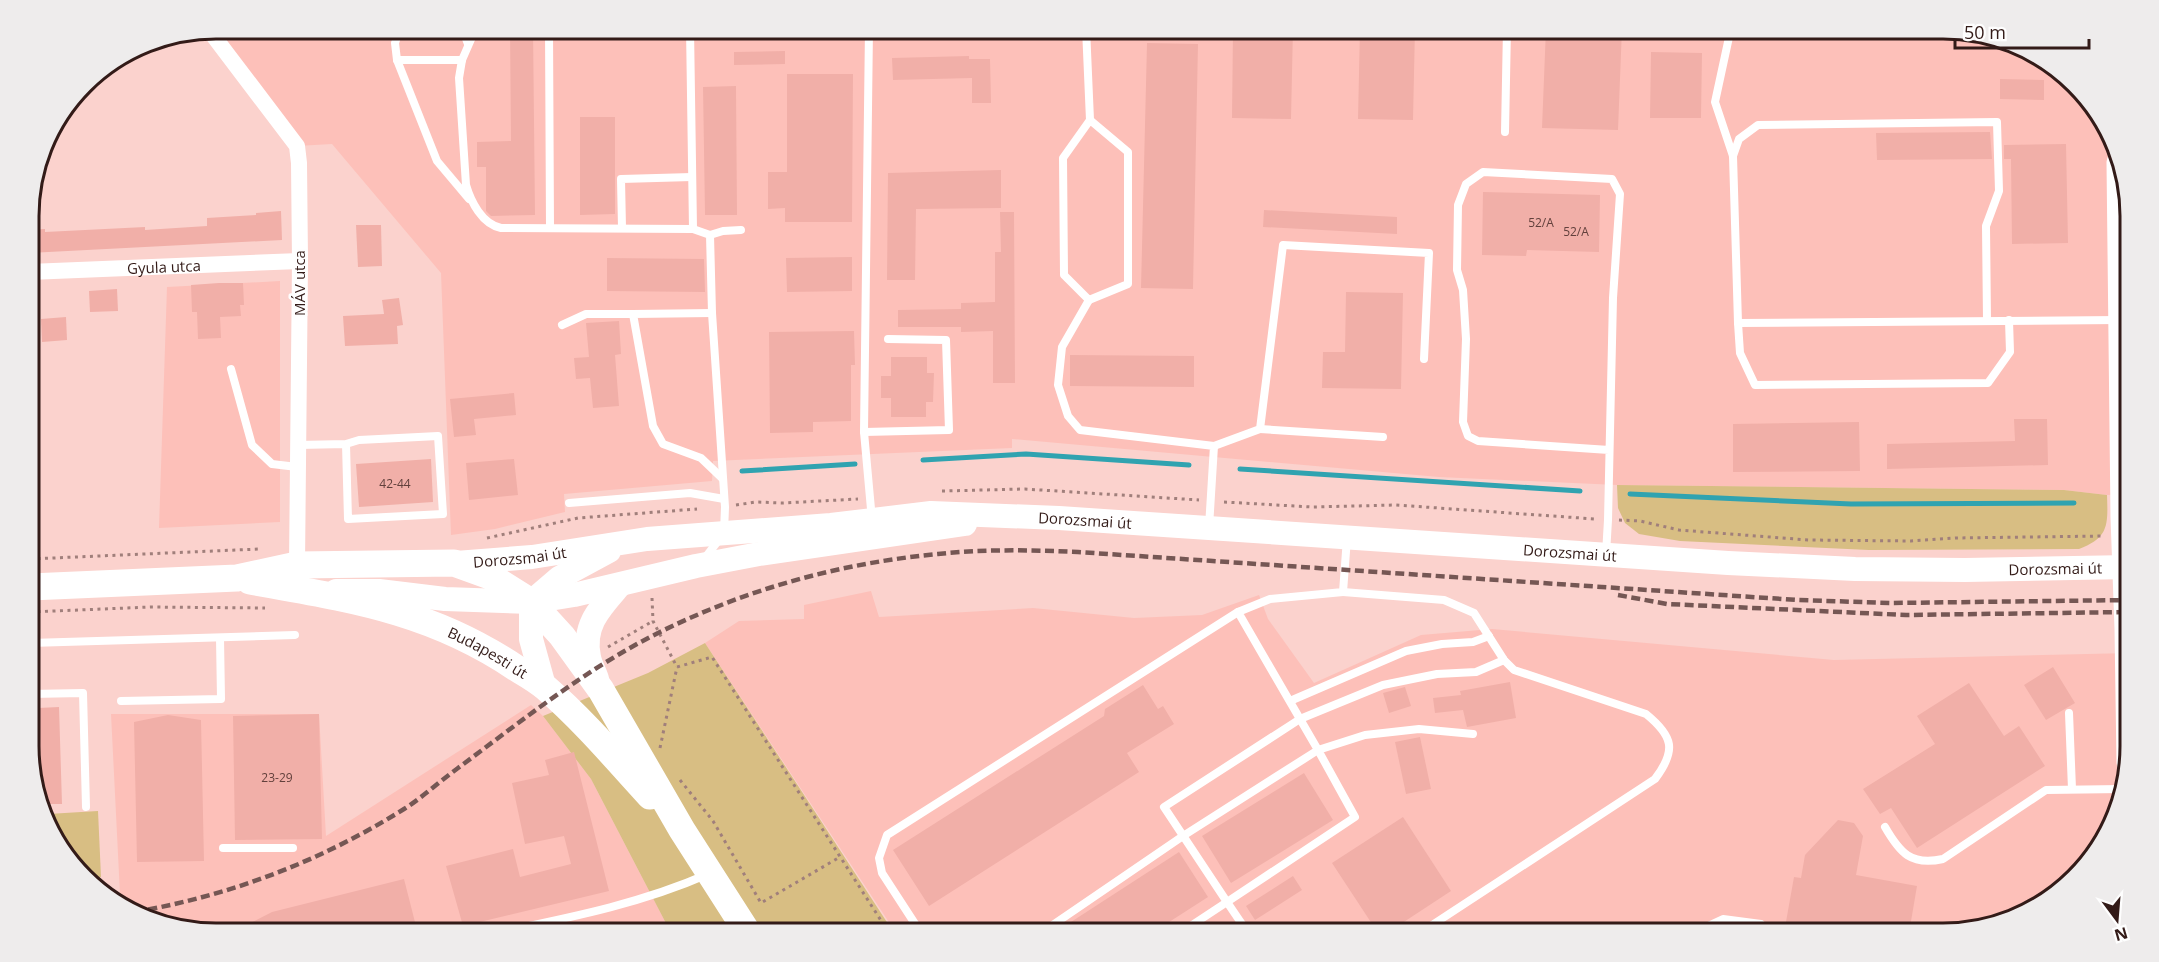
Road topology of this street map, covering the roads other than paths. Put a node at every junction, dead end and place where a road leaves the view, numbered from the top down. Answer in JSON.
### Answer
{"nodes":[{"id":1,"x":216,"y":39,"type":"edge"},
{"id":2,"x":396,"y":39,"type":"edge"},
{"id":3,"x":466,"y":39,"type":"edge"},
{"id":4,"x":470,"y":39,"type":"edge"},
{"id":5,"x":549,"y":39,"type":"edge"},
{"id":6,"x":690,"y":39,"type":"edge"},
{"id":7,"x":869,"y":39,"type":"edge"},
{"id":8,"x":1086,"y":39,"type":"edge"},
{"id":9,"x":1507,"y":39,"type":"edge"},
{"id":10,"x":1729,"y":39,"type":"edge"},
{"id":11,"x":468,"y":44,"type":"junction"},
{"id":12,"x":397,"y":60,"type":"junction"},
{"id":13,"x":462,"y":60,"type":"junction"},
{"id":14,"x":1090,"y":120,"type":"junction"},
{"id":15,"x":1505,"y":132,"type":"dead end"},
{"id":16,"x":1733,"y":156,"type":"junction"},
{"id":17,"x":692,"y":177,"type":"junction"},
{"id":18,"x":2116,"y":184,"type":"edge"},
{"id":19,"x":471,"y":201,"type":"junction"},
{"id":20,"x":550,"y":228,"type":"junction"},
{"id":21,"x":622,"y":228,"type":"junction"},
{"id":22,"x":693,"y":229,"type":"junction"},
{"id":23,"x":741,"y":230,"type":"dead end"},
{"id":24,"x":710,"y":235,"type":"junction"},
{"id":25,"x":300,"y":261,"type":"junction"},
{"id":26,"x":39,"y":272,"type":"edge"},
{"id":27,"x":1089,"y":300,"type":"junction"},
{"id":28,"x":712,"y":313,"type":"junction"},
{"id":29,"x":633,"y":314,"type":"junction"},
{"id":30,"x":1988,"y":320,"type":"junction"},
{"id":31,"x":2009,"y":320,"type":"junction"},
{"id":32,"x":2119,"y":320,"type":"junction"},
{"id":33,"x":1738,"y":323,"type":"junction"},
{"id":34,"x":562,"y":325,"type":"dead end"},
{"id":35,"x":888,"y":339,"type":"dead end"},
{"id":36,"x":1424,"y":359,"type":"dead end"},
{"id":37,"x":231,"y":369,"type":"dead end"},
{"id":38,"x":2120,"y":392,"type":"edge"},
{"id":39,"x":1260,"y":429,"type":"junction"},
{"id":40,"x":864,"y":432,"type":"junction"},
{"id":41,"x":1383,"y":437,"type":"dead end"},
{"id":42,"x":346,"y":444,"type":"junction"},
{"id":43,"x":298,"y":446,"type":"junction"},
{"id":44,"x":1214,"y":446,"type":"junction"},
{"id":45,"x":1609,"y":450,"type":"junction"},
{"id":46,"x":297,"y":467,"type":"junction"},
{"id":47,"x":722,"y":478,"type":"junction"},
{"id":48,"x":569,"y":502,"type":"dead end"},
{"id":49,"x":724,"y":503,"type":"junction"},
{"id":50,"x":871,"y":509,"type":"junction"},
{"id":51,"x":1009,"y":516,"type":"junction"},
{"id":52,"x":1209,"y":527,"type":"junction"},
{"id":53,"x":724,"y":533,"type":"junction"},
{"id":54,"x":1347,"y":537,"type":"junction"},
{"id":55,"x":624,"y":542,"type":"junction"},
{"id":56,"x":1606,"y":555,"type":"junction"},
{"id":57,"x":453,"y":563,"type":"junction"},
{"id":58,"x":297,"y":565,"type":"junction"},
{"id":59,"x":696,"y":566,"type":"junction"},
{"id":60,"x":2120,"y":567,"type":"edge"},
{"id":61,"x":237,"y":578,"type":"junction"},
{"id":62,"x":620,"y":585,"type":"junction"},
{"id":63,"x":39,"y":587,"type":"edge"},
{"id":64,"x":309,"y":591,"type":"junction"},
{"id":65,"x":1343,"y":592,"type":"junction"},
{"id":66,"x":531,"y":602,"type":"junction"},
{"id":67,"x":1238,"y":612,"type":"junction"},
{"id":68,"x":295,"y":635,"type":"dead end"},
{"id":69,"x":1489,"y":636,"type":"junction"},
{"id":70,"x":220,"y":638,"type":"junction"},
{"id":71,"x":39,"y":643,"type":"edge"},
{"id":72,"x":1504,"y":660,"type":"junction"},
{"id":73,"x":544,"y":686,"type":"junction"},
{"id":74,"x":601,"y":690,"type":"junction"},
{"id":75,"x":39,"y":694,"type":"edge"},
{"id":76,"x":121,"y":700,"type":"dead end"},
{"id":77,"x":1290,"y":701,"type":"junction"},
{"id":78,"x":2069,"y":713,"type":"dead end"},
{"id":79,"x":1300,"y":719,"type":"junction"},
{"id":80,"x":1473,"y":734,"type":"dead end"},
{"id":81,"x":1318,"y":750,"type":"junction"},
{"id":82,"x":2072,"y":789,"type":"junction"},
{"id":83,"x":2115,"y":789,"type":"edge"},
{"id":84,"x":86,"y":807,"type":"dead end"},
{"id":85,"x":1885,"y":827,"type":"dead end"},
{"id":86,"x":682,"y":830,"type":"junction"},
{"id":87,"x":1183,"y":836,"type":"junction"},
{"id":88,"x":223,"y":848,"type":"dead end"},
{"id":89,"x":293,"y":848,"type":"dead end"},
{"id":90,"x":710,"y":873,"type":"junction"},
{"id":91,"x":1227,"y":902,"type":"junction"},
{"id":92,"x":539,"y":923,"type":"edge"},
{"id":93,"x":742,"y":923,"type":"edge"},
{"id":94,"x":914,"y":923,"type":"edge"},
{"id":95,"x":1056,"y":923,"type":"edge"},
{"id":96,"x":1195,"y":923,"type":"edge"},
{"id":97,"x":1241,"y":923,"type":"edge"},
{"id":98,"x":1435,"y":923,"type":"edge"},
{"id":99,"x":1715,"y":923,"type":"edge"},
{"id":100,"x":1753,"y":923,"type":"edge"}],
"edges":[{"from":1,"to":25,"type":"street","name":"MÁV utca"},
{"from":2,"to":12,"type":"lane"},
{"from":3,"to":11,"type":"lane"},
{"from":4,"to":11,"type":"lane"},
{"from":5,"to":20,"type":"lane"},
{"from":6,"to":17,"type":"lane"},
{"from":7,"to":40,"type":"lane"},
{"from":8,"to":14,"type":"lane"},
{"from":9,"to":15,"type":"lane"},
{"from":10,"to":16,"type":"lane"},
{"from":11,"to":13,"type":"lane"},
{"from":12,"to":13,"type":"lane"},
{"from":12,"to":19,"type":"lane"},
{"from":13,"to":19,"type":"lane"},
{"from":14,"to":27,"type":"lane"},
{"from":14,"to":27,"type":"lane"},
{"from":16,"to":30,"type":"lane"},
{"from":16,"to":33,"type":"lane"},
{"from":17,"to":21,"type":"lane"},
{"from":17,"to":22,"type":"lane"},
{"from":18,"to":32,"type":"street"},
{"from":19,"to":20,"type":"lane"},
{"from":20,"to":21,"type":"lane"},
{"from":21,"to":22,"type":"lane"},
{"from":22,"to":24,"type":"lane"},
{"from":23,"to":24,"type":"lane"},
{"from":24,"to":28,"type":"lane"},
{"from":25,"to":26,"type":"street","name":"Gyula utca"},
{"from":25,"to":43,"type":"street","name":"MÁV utca"},
{"from":27,"to":44,"type":"lane"},
{"from":28,"to":29,"type":"lane"},
{"from":28,"to":47,"type":"lane"},
{"from":29,"to":34,"type":"lane"},
{"from":29,"to":47,"type":"lane"},
{"from":30,"to":31,"type":"lane"},
{"from":30,"to":33,"type":"lane"},
{"from":31,"to":32,"type":"lane"},
{"from":31,"to":33,"type":"lane"},
{"from":32,"to":38,"type":"street"},
{"from":35,"to":40,"type":"lane"},
{"from":36,"to":39,"type":"lane"},
{"from":37,"to":46,"type":"lane"},
{"from":39,"to":41,"type":"lane"},
{"from":39,"to":44,"type":"lane"},
{"from":40,"to":50,"type":"lane"},
{"from":42,"to":42,"type":"lane"},
{"from":42,"to":43,"type":"lane"},
{"from":43,"to":46,"type":"street","name":"MÁV utca"},
{"from":44,"to":52,"type":"lane"},
{"from":45,"to":45,"type":"lane"},
{"from":45,"to":56,"type":"lane"},
{"from":46,"to":58,"type":"street","name":"MÁV utca"},
{"from":47,"to":49,"type":"lane"},
{"from":48,"to":49,"type":"lane"},
{"from":49,"to":53,"type":"lane"},
{"from":50,"to":51,"type":"main road","name":"Dorozsmai út"},
{"from":50,"to":53,"type":"main road","name":"Dorozsmai út"},
{"from":51,"to":52,"type":"main road","name":"Dorozsmai út"},
{"from":51,"to":59,"type":"main road","name":"Dorozsmai út"},
{"from":52,"to":54,"type":"main road","name":"Dorozsmai út"},
{"from":53,"to":55,"type":"main road","name":"Dorozsmai út"},
{"from":53,"to":59,"type":"lane"},
{"from":54,"to":56,"type":"main road","name":"Dorozsmai út"},
{"from":54,"to":65,"type":"lane"},
{"from":55,"to":57,"type":"main road","name":"Dorozsmai út"},
{"from":55,"to":66,"type":"main road"},
{"from":56,"to":60,"type":"main road","name":"Dorozsmai út"},
{"from":57,"to":58,"type":"main road","name":"Dorozsmai út"},
{"from":57,"to":66,"type":"main road","name":"Budapesti út"},
{"from":58,"to":61,"type":"main road","name":"Dorozsmai út"},
{"from":59,"to":62,"type":"main road","name":"Dorozsmai út"},
{"from":61,"to":63,"type":"main road","name":"Dorozsmai út"},
{"from":61,"to":64,"type":"main road","name":"Budapesti út"},
{"from":62,"to":66,"type":"main road","name":"Dorozsmai út"},
{"from":62,"to":74,"type":"main road"},
{"from":64,"to":66,"type":"main road","name":"Dorozsmai út"},
{"from":64,"to":73,"type":"main road","name":"Budapesti út"},
{"from":65,"to":67,"type":"lane"},
{"from":65,"to":69,"type":"lane"},
{"from":66,"to":73,"type":"main road"},
{"from":66,"to":74,"type":"main road","name":"Budapesti út"},
{"from":67,"to":77,"type":"lane"},
{"from":67,"to":94,"type":"lane"},
{"from":68,"to":70,"type":"lane"},
{"from":69,"to":72,"type":"lane"},
{"from":69,"to":77,"type":"lane"},
{"from":70,"to":71,"type":"lane"},
{"from":70,"to":76,"type":"lane"},
{"from":72,"to":79,"type":"lane"},
{"from":72,"to":98,"type":"lane"},
{"from":73,"to":86,"type":"main road","name":"Budapesti út"},
{"from":74,"to":86,"type":"main road","name":"Budapesti út"},
{"from":75,"to":84,"type":"lane"},
{"from":77,"to":79,"type":"lane"},
{"from":78,"to":82,"type":"lane"},
{"from":79,"to":81,"type":"lane"},
{"from":79,"to":87,"type":"lane"},
{"from":80,"to":81,"type":"lane"},
{"from":81,"to":87,"type":"lane"},
{"from":81,"to":91,"type":"lane"},
{"from":82,"to":83,"type":"lane"},
{"from":82,"to":85,"type":"lane"},
{"from":86,"to":90,"type":"main road","name":"Budapesti út"},
{"from":87,"to":91,"type":"lane"},
{"from":87,"to":95,"type":"lane"},
{"from":88,"to":89,"type":"lane"},
{"from":90,"to":92,"type":"lane"},
{"from":90,"to":93,"type":"main road","name":"Budapesti út"},
{"from":91,"to":96,"type":"lane"},
{"from":91,"to":97,"type":"lane"},
{"from":99,"to":100,"type":"lane"}]}
